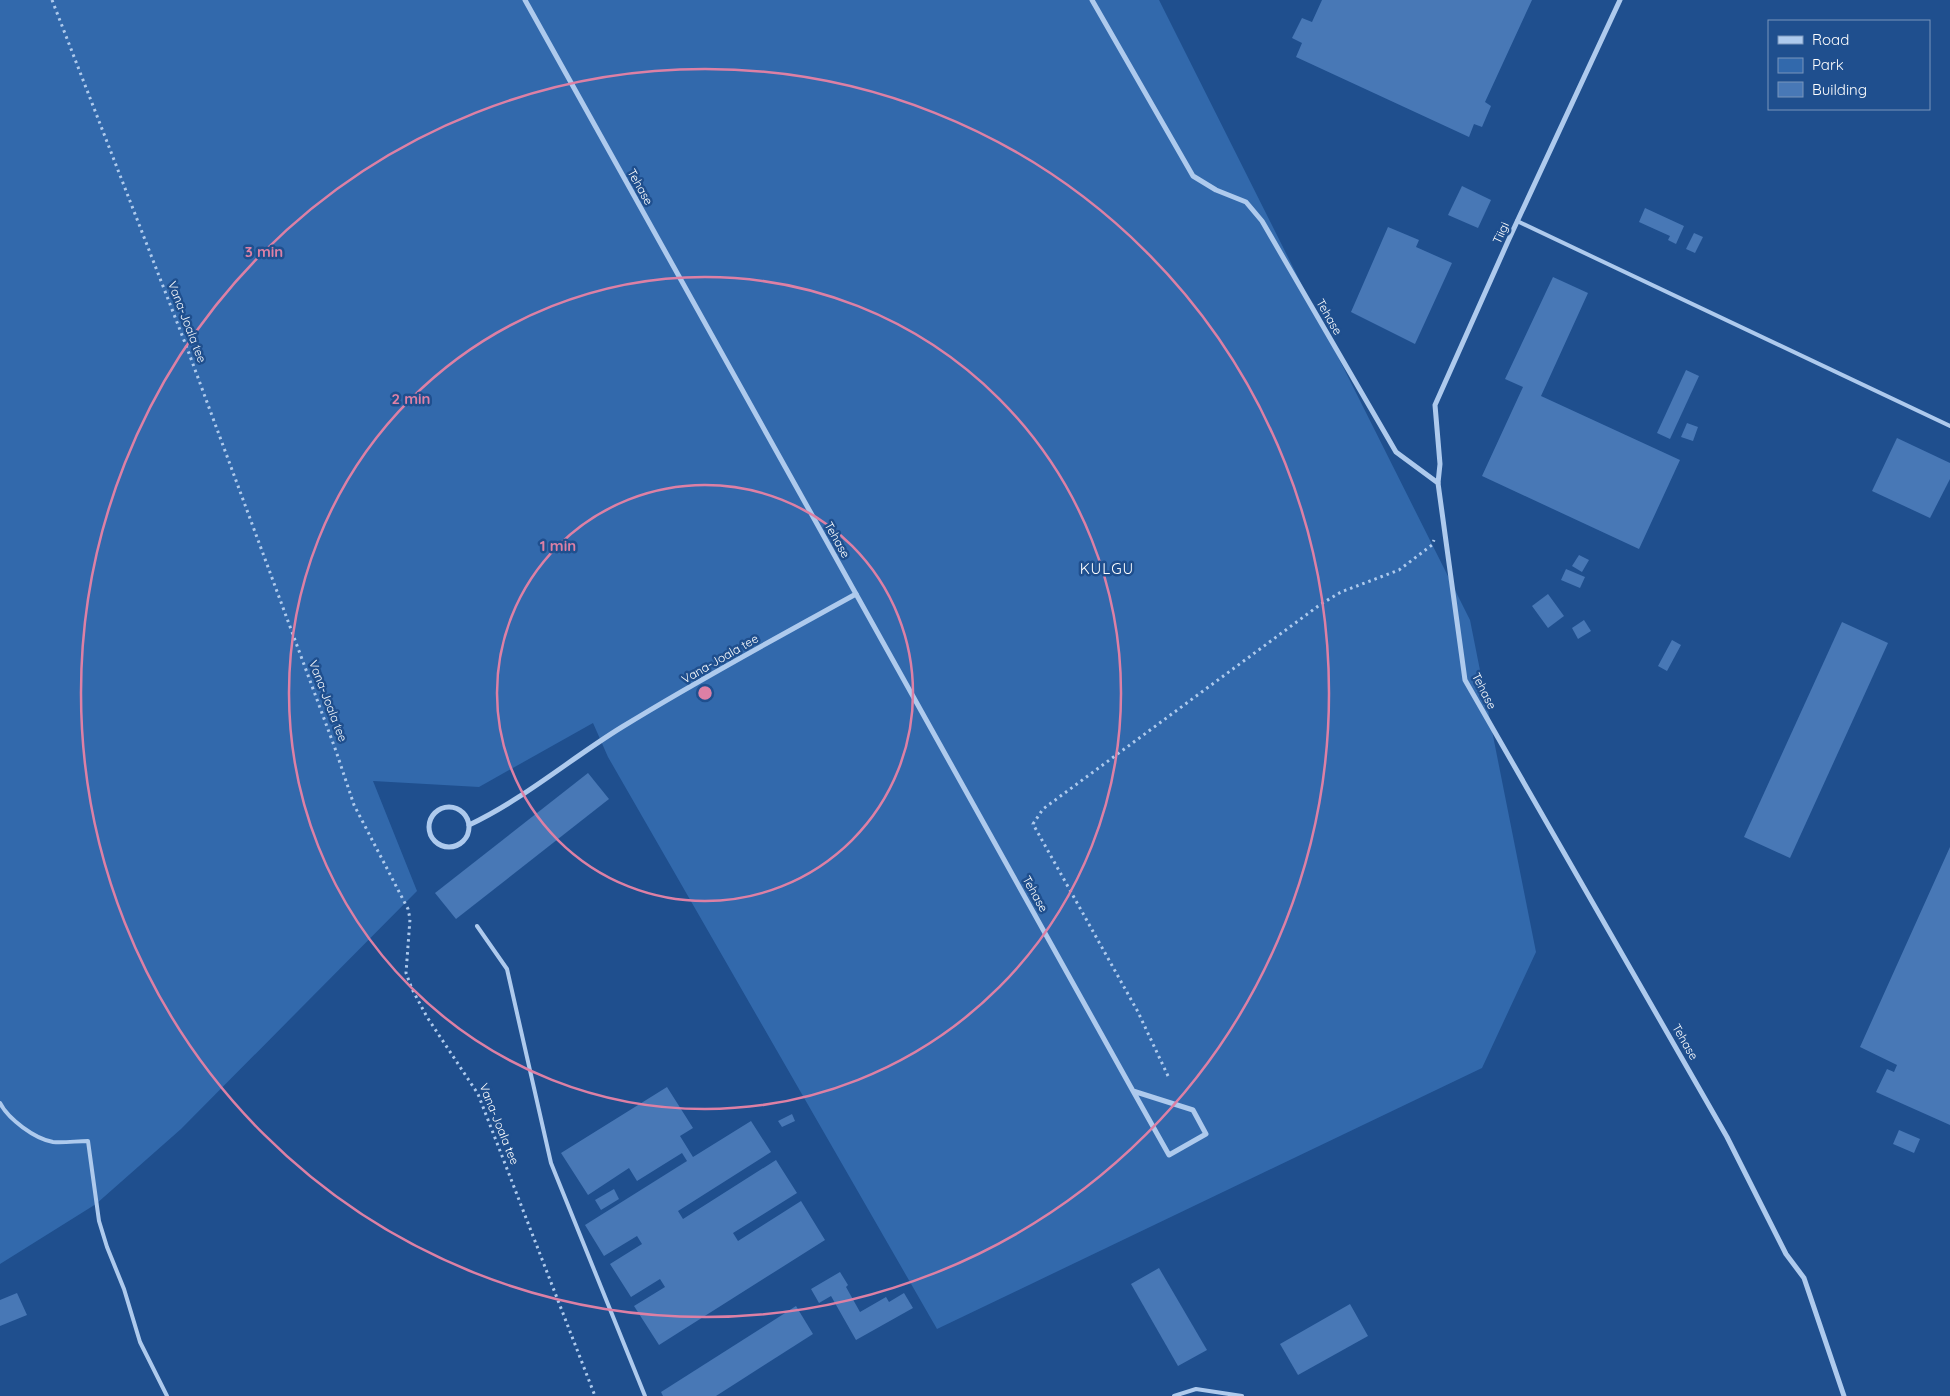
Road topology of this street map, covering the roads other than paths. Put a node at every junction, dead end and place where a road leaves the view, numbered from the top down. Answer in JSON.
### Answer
{"nodes":[{"id":1,"x":525,"y":0,"type":"edge"},
{"id":2,"x":1092,"y":0,"type":"edge"},
{"id":3,"x":1620,"y":0,"type":"edge"},
{"id":4,"x":1517,"y":222,"type":"junction"},
{"id":5,"x":1950,"y":426,"type":"edge"},
{"id":6,"x":1438,"y":483,"type":"junction"},
{"id":7,"x":856,"y":594,"type":"junction"},
{"id":8,"x":469,"y":825,"type":"junction"},
{"id":9,"x":478,"y":926,"type":"dead end"},
{"id":10,"x":1133,"y":1090,"type":"junction"},
{"id":11,"x":0,"y":1103,"type":"edge"},
{"id":12,"x":167,"y":1396,"type":"edge"},
{"id":13,"x":645,"y":1396,"type":"edge"},
{"id":14,"x":1174,"y":1396,"type":"edge"},
{"id":15,"x":1242,"y":1396,"type":"edge"},
{"id":16,"x":1844,"y":1396,"type":"edge"}],
"edges":[{"from":1,"to":7,"type":"street","name":"Tehase"},
{"from":2,"to":6,"type":"street","name":"Tehase"},
{"from":3,"to":4,"type":"street","name":"Tiigi"},
{"from":4,"to":5,"type":"lane"},
{"from":4,"to":6,"type":"street","name":"Tiigi"},
{"from":6,"to":16,"type":"street","name":"Tehase"},
{"from":7,"to":8,"type":"street","name":"Vana-Joala tee"},
{"from":7,"to":10,"type":"street","name":"Tehase"},
{"from":8,"to":8,"type":"street"},
{"from":9,"to":13,"type":"lane"},
{"from":10,"to":10,"type":"street","name":"Tehase"},
{"from":11,"to":12,"type":"lane"},
{"from":14,"to":15,"type":"lane"}]}
